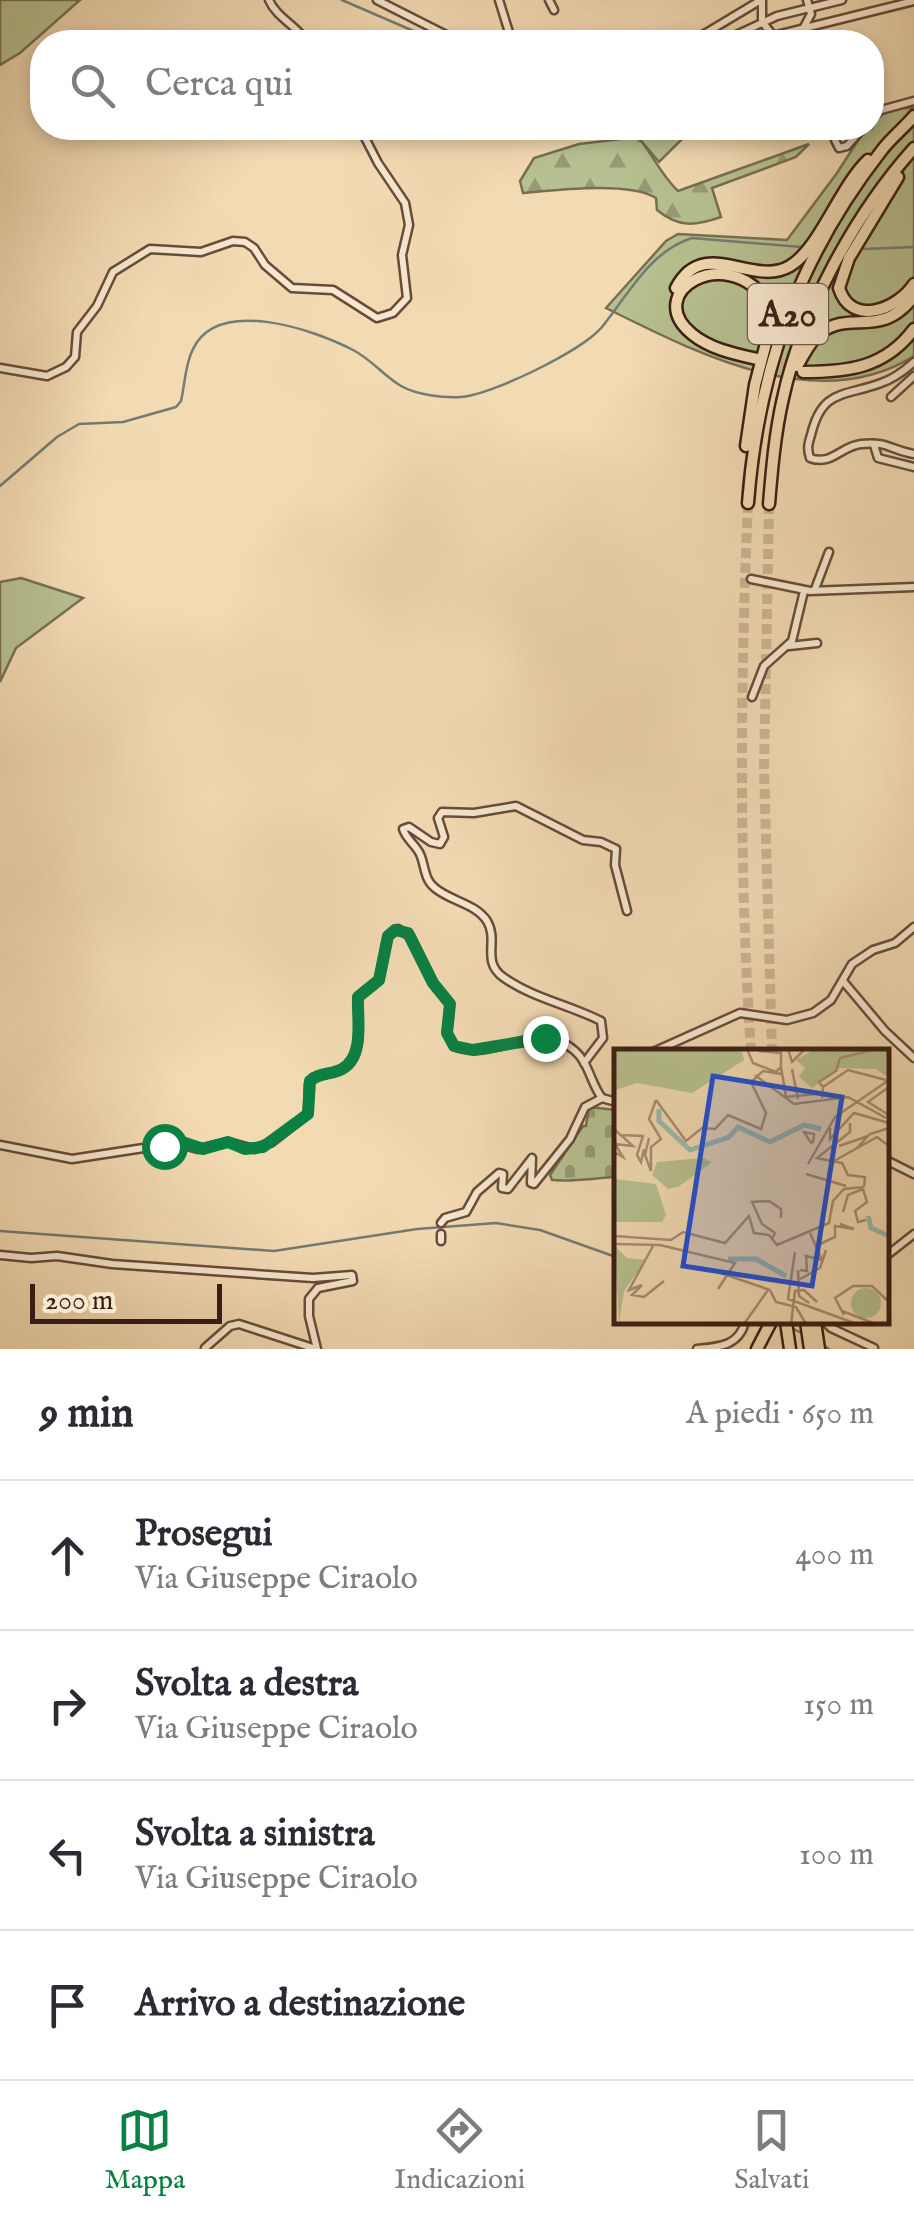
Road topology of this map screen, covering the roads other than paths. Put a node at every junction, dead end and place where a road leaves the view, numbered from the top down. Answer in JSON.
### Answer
{"nodes":[{"id":1,"x":269,"y":0,"type":"edge"},
{"id":2,"x":377,"y":0,"type":"edge"},
{"id":3,"x":499,"y":0,"type":"edge"},
{"id":4,"x":549,"y":0,"type":"edge"},
{"id":5,"x":761,"y":0,"type":"edge"},
{"id":6,"x":842,"y":0,"type":"edge"},
{"id":7,"x":914,"y":1,"type":"edge"},
{"id":8,"x":809,"y":3,"type":"edge"},
{"id":9,"x":554,"y":10,"type":"dead end"},
{"id":10,"x":762,"y":22,"type":"junction"},
{"id":11,"x":804,"y":28,"type":"junction"},
{"id":12,"x":298,"y":30,"type":"edge"},
{"id":13,"x":436,"y":30,"type":"edge"},
{"id":14,"x":509,"y":30,"type":"edge"},
{"id":15,"x":711,"y":30,"type":"edge"},
{"id":16,"x":746,"y":30,"type":"edge"},
{"id":17,"x":769,"y":30,"type":"edge"},
{"id":18,"x":796,"y":30,"type":"edge"},
{"id":19,"x":914,"y":101,"type":"edge"},
{"id":20,"x":884,"y":109,"type":"edge"},
{"id":21,"x":914,"y":116,"type":"edge"},
{"id":22,"x":366,"y":140,"type":"edge"},
{"id":23,"x":835,"y":140,"type":"edge"},
{"id":24,"x":852,"y":140,"type":"edge"},
{"id":25,"x":884,"y":146,"type":"junction"},
{"id":26,"x":914,"y":151,"type":"edge"},
{"id":27,"x":914,"y":284,"type":"edge"},
{"id":28,"x":914,"y":296,"type":"edge"},
{"id":29,"x":914,"y":321,"type":"edge"},
{"id":30,"x":914,"y":329,"type":"edge"},
{"id":31,"x":914,"y":362,"type":"edge"},
{"id":32,"x":0,"y":368,"type":"edge"},
{"id":33,"x":914,"y":376,"type":"edge"},
{"id":34,"x":784,"y":394,"type":"junction"},
{"id":35,"x":890,"y":398,"type":"dead end"},
{"id":36,"x":874,"y":445,"type":"junction"},
{"id":37,"x":914,"y":454,"type":"edge"},
{"id":38,"x":914,"y":467,"type":"edge"},
{"id":39,"x":769,"y":504,"type":"tunnel mouth"},
{"id":40,"x":829,"y":552,"type":"dead end"},
{"id":41,"x":752,"y":579,"type":"dead end"},
{"id":42,"x":914,"y":587,"type":"edge"},
{"id":43,"x":815,"y":588,"type":"junction"},
{"id":44,"x":804,"y":591,"type":"junction"},
{"id":45,"x":817,"y":643,"type":"dead end"},
{"id":46,"x":788,"y":646,"type":"junction"},
{"id":47,"x":752,"y":697,"type":"dead end"},
{"id":48,"x":627,"y":911,"type":"dead end"},
{"id":49,"x":914,"y":927,"type":"edge"},
{"id":50,"x":844,"y":981,"type":"junction"},
{"id":51,"x":660,"y":1049,"type":"edge"},
{"id":52,"x":913,"y":1056,"type":"edge"},
{"id":53,"x":584,"y":1064,"type":"junction"},
{"id":54,"x":602,"y":1098,"type":"junction"},
{"id":55,"x":614,"y":1101,"type":"edge"},
{"id":56,"x":0,"y":1145,"type":"edge"},
{"id":57,"x":889,"y":1162,"type":"edge"},
{"id":58,"x":914,"y":1174,"type":"edge"},
{"id":59,"x":441,"y":1222,"type":"dead end"},
{"id":60,"x":914,"y":1234,"type":"edge"},
{"id":61,"x":889,"y":1254,"type":"edge"},
{"id":62,"x":0,"y":1255,"type":"edge"},
{"id":63,"x":745,"y":1324,"type":"edge"},
{"id":64,"x":770,"y":1324,"type":"edge"},
{"id":65,"x":786,"y":1324,"type":"edge"},
{"id":66,"x":806,"y":1324,"type":"edge"},
{"id":67,"x":815,"y":1324,"type":"edge"},
{"id":68,"x":827,"y":1324,"type":"edge"},
{"id":69,"x":204,"y":1348,"type":"edge"},
{"id":70,"x":874,"y":1348,"type":"edge"},
{"id":71,"x":317,"y":1349,"type":"edge"},
{"id":72,"x":696,"y":1349,"type":"edge"},
{"id":73,"x":757,"y":1349,"type":"edge"},
{"id":74,"x":790,"y":1349,"type":"edge"},
{"id":75,"x":810,"y":1349,"type":"edge"},
{"id":76,"x":819,"y":1349,"type":"edge"}],
"edges":[{"from":1,"to":12,"type":"street"},
{"from":2,"to":13,"type":"street"},
{"from":3,"to":14,"type":"street"},
{"from":4,"to":9,"type":"street"},
{"from":5,"to":10,"type":"street"},
{"from":5,"to":15,"type":"street"},
{"from":6,"to":8,"type":"street"},
{"from":7,"to":11,"type":"street"},
{"from":8,"to":10,"type":"street"},
{"from":8,"to":11,"type":"street"},
{"from":10,"to":16,"type":"street"},
{"from":10,"to":17,"type":"street"},
{"from":11,"to":18,"type":"street"},
{"from":19,"to":20,"type":"street"},
{"from":21,"to":25,"type":"highway","number":"A20"},
{"from":22,"to":32,"type":"street"},
{"from":23,"to":24,"type":"street"},
{"from":25,"to":25,"type":"highway","number":"A20"},
{"from":26,"to":27,"type":"highway"},
{"from":26,"to":34,"type":"highway","number":"A20"},
{"from":28,"to":34,"type":"highway"},
{"from":29,"to":30,"type":"highway"},
{"from":31,"to":36,"type":"street"},
{"from":33,"to":35,"type":"street"},
{"from":34,"to":39,"type":"highway","number":"A20"},
{"from":36,"to":37,"type":"street"},
{"from":36,"to":38,"type":"street"},
{"from":40,"to":43,"type":"street"},
{"from":41,"to":44,"type":"street"},
{"from":42,"to":43,"type":"street"},
{"from":43,"to":44,"type":"street"},
{"from":44,"to":46,"type":"street"},
{"from":45,"to":46,"type":"street"},
{"from":46,"to":47,"type":"street"},
{"from":48,"to":53,"type":"street"},
{"from":49,"to":50,"type":"street"},
{"from":50,"to":51,"type":"street"},
{"from":50,"to":52,"type":"street"},
{"from":53,"to":54,"type":"street"},
{"from":53,"to":56,"type":"street"},
{"from":54,"to":55,"type":"street"},
{"from":54,"to":59,"type":"street"},
{"from":57,"to":58,"type":"street"},
{"from":60,"to":61,"type":"street"},
{"from":62,"to":71,"type":"street"},
{"from":63,"to":72,"type":"street"},
{"from":64,"to":73,"type":"highway"},
{"from":65,"to":74,"type":"highway"},
{"from":66,"to":75,"type":"highway"},
{"from":67,"to":76,"type":"highway"},
{"from":68,"to":70,"type":"street"},
{"from":69,"to":71,"type":"street"}]}
